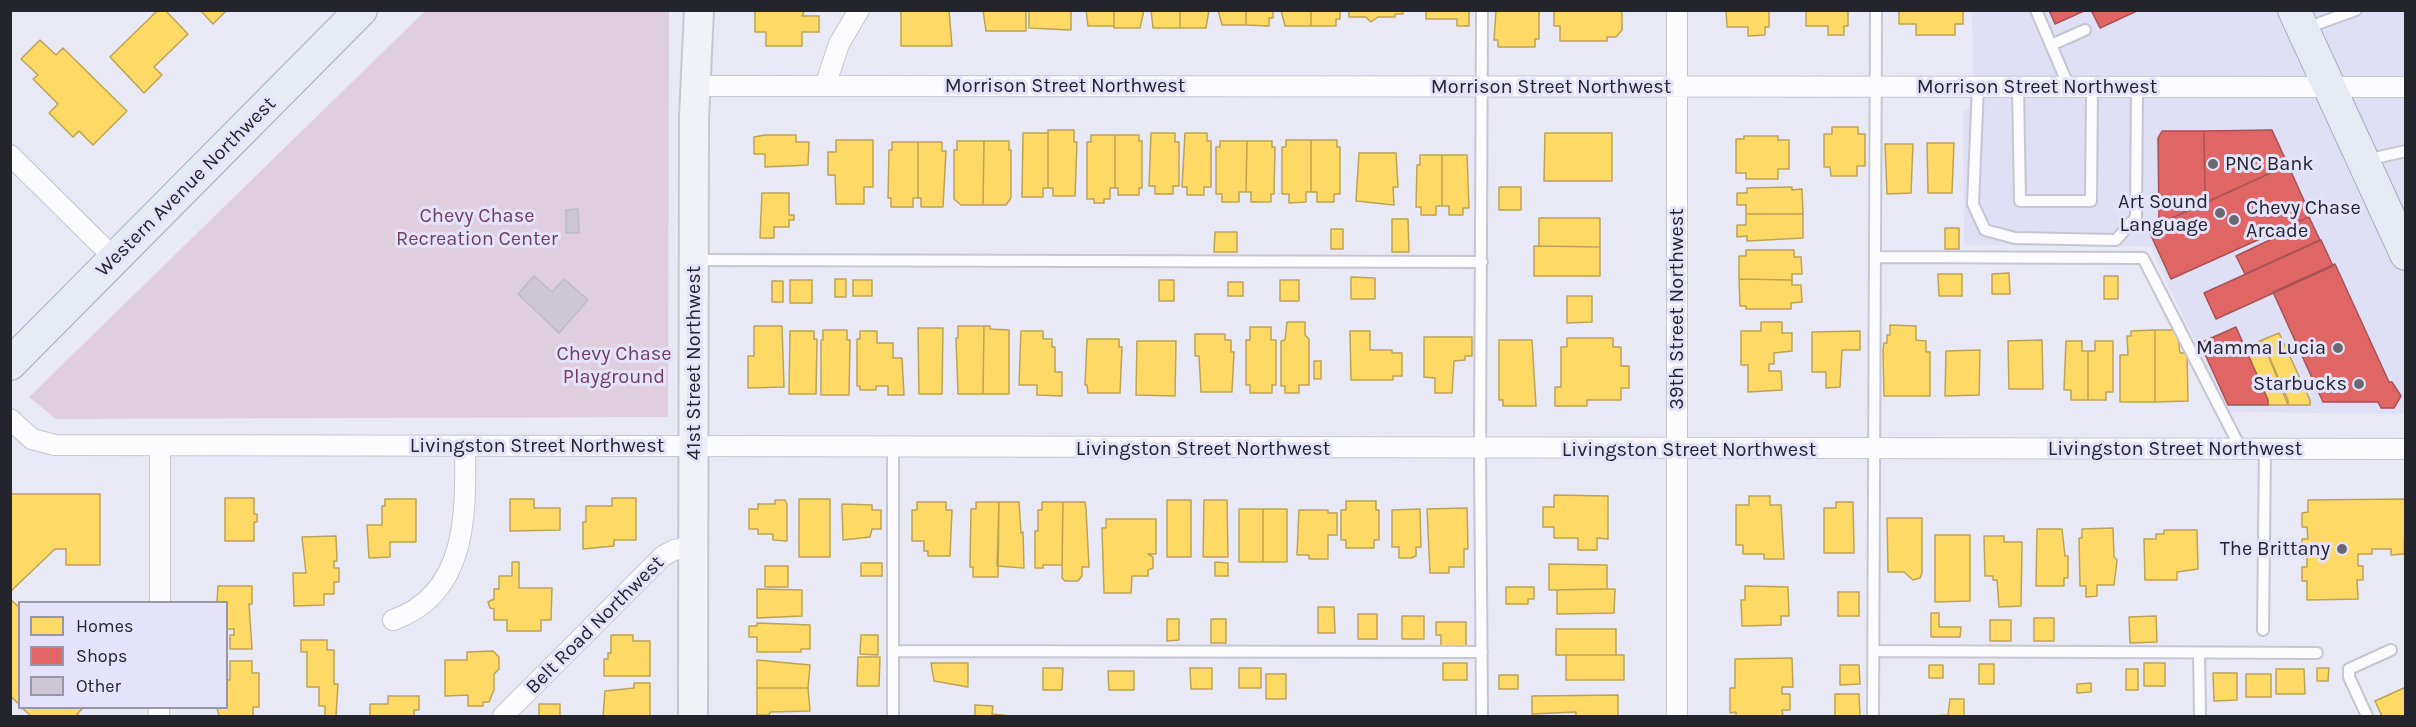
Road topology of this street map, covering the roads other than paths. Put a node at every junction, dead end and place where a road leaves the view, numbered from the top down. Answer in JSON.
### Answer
{"nodes":[{"id":1,"x":361,"y":10,"type":"edge"},
{"id":2,"x":699,"y":10,"type":"edge"},
{"id":3,"x":859,"y":10,"type":"edge"},
{"id":4,"x":1482,"y":10,"type":"edge"},
{"id":5,"x":1677,"y":10,"type":"edge"},
{"id":6,"x":1876,"y":10,"type":"edge"},
{"id":7,"x":2036,"y":10,"type":"edge"},
{"id":8,"x":2356,"y":10,"type":"edge"},
{"id":9,"x":2299,"y":20,"type":"edge"},
{"id":10,"x":2085,"y":30,"type":"dead end"},
{"id":11,"x":2051,"y":45,"type":"junction"},
{"id":12,"x":696,"y":86,"type":"junction"},
{"id":13,"x":825,"y":86,"type":"junction"},
{"id":14,"x":1482,"y":87,"type":"junction"},
{"id":15,"x":1677,"y":87,"type":"junction"},
{"id":16,"x":1875,"y":87,"type":"junction"},
{"id":17,"x":1978,"y":87,"type":"junction"},
{"id":18,"x":2018,"y":87,"type":"junction"},
{"id":19,"x":2069,"y":87,"type":"junction"},
{"id":20,"x":2092,"y":87,"type":"junction"},
{"id":21,"x":2137,"y":87,"type":"junction"},
{"id":22,"x":2329,"y":87,"type":"junction"},
{"id":23,"x":2406,"y":87,"type":"edge"},
{"id":24,"x":2406,"y":151,"type":"edge"},
{"id":25,"x":10,"y":155,"type":"edge"},
{"id":26,"x":2363,"y":161,"type":"junction"},
{"id":27,"x":2406,"y":254,"type":"edge"},
{"id":28,"x":1875,"y":257,"type":"junction"},
{"id":29,"x":115,"y":259,"type":"junction"},
{"id":30,"x":694,"y":260,"type":"junction"},
{"id":31,"x":1482,"y":262,"type":"junction"},
{"id":32,"x":10,"y":364,"type":"edge"},
{"id":33,"x":10,"y":419,"type":"edge"},
{"id":34,"x":160,"y":445,"type":"junction"},
{"id":35,"x":465,"y":446,"type":"junction"},
{"id":36,"x":694,"y":447,"type":"junction"},
{"id":37,"x":893,"y":448,"type":"junction"},
{"id":38,"x":1480,"y":449,"type":"junction"},
{"id":39,"x":2241,"y":449,"type":"junction"},
{"id":40,"x":2265,"y":449,"type":"junction"},
{"id":41,"x":2406,"y":449,"type":"edge"},
{"id":42,"x":1677,"y":450,"type":"junction"},
{"id":43,"x":1875,"y":450,"type":"junction"},
{"id":44,"x":694,"y":546,"type":"junction"},
{"id":45,"x":160,"y":601,"type":"edge"},
{"id":46,"x":393,"y":620,"type":"dead end"},
{"id":47,"x":2263,"y":630,"type":"dead end"},
{"id":48,"x":2391,"y":650,"type":"dead end"},
{"id":49,"x":894,"y":651,"type":"junction"},
{"id":50,"x":1874,"y":651,"type":"junction"},
{"id":51,"x":1482,"y":652,"type":"junction"},
{"id":52,"x":2199,"y":653,"type":"junction"},
{"id":53,"x":2317,"y":653,"type":"dead end"},
{"id":54,"x":503,"y":717,"type":"edge"},
{"id":55,"x":693,"y":717,"type":"edge"},
{"id":56,"x":893,"y":717,"type":"edge"},
{"id":57,"x":1482,"y":717,"type":"edge"},
{"id":58,"x":1677,"y":717,"type":"edge"},
{"id":59,"x":1873,"y":717,"type":"edge"},
{"id":60,"x":2200,"y":717,"type":"edge"},
{"id":61,"x":2367,"y":717,"type":"edge"}],
"edges":[{"from":1,"to":29,"type":"main road","name":"Western Avenue Northwest"},
{"from":2,"to":12,"type":"main road","name":"41st Street Northwest"},
{"from":3,"to":13,"type":"street"},
{"from":4,"to":14,"type":"lane"},
{"from":5,"to":15,"type":"street","name":"39th Street Northwest"},
{"from":6,"to":16,"type":"lane"},
{"from":7,"to":11,"type":"lane"},
{"from":8,"to":9,"type":"lane"},
{"from":9,"to":22,"type":"main road"},
{"from":10,"to":11,"type":"lane"},
{"from":11,"to":19,"type":"lane"},
{"from":12,"to":13,"type":"street","name":"Morrison Street Northwest"},
{"from":12,"to":30,"type":"main road","name":"41st Street Northwest"},
{"from":13,"to":14,"type":"street","name":"Morrison Street Northwest"},
{"from":14,"to":15,"type":"street","name":"Morrison Street Northwest"},
{"from":14,"to":31,"type":"lane"},
{"from":15,"to":16,"type":"street","name":"Morrison Street Northwest"},
{"from":15,"to":42,"type":"street","name":"39th Street Northwest"},
{"from":16,"to":17,"type":"street","name":"Morrison Street Northwest"},
{"from":16,"to":28,"type":"lane"},
{"from":17,"to":18,"type":"street","name":"Morrison Street Northwest"},
{"from":17,"to":21,"type":"lane"},
{"from":18,"to":19,"type":"street","name":"Morrison Street Northwest"},
{"from":18,"to":20,"type":"lane"},
{"from":19,"to":20,"type":"street","name":"Morrison Street Northwest"},
{"from":20,"to":21,"type":"street","name":"Morrison Street Northwest"},
{"from":21,"to":22,"type":"street","name":"Morrison Street Northwest"},
{"from":22,"to":23,"type":"street","name":"Morrison Street Northwest"},
{"from":22,"to":26,"type":"main road"},
{"from":24,"to":26,"type":"lane"},
{"from":25,"to":29,"type":"street"},
{"from":26,"to":27,"type":"main road"},
{"from":28,"to":39,"type":"lane"},
{"from":28,"to":43,"type":"lane"},
{"from":29,"to":32,"type":"main road","name":"Western Avenue Northwest"},
{"from":30,"to":31,"type":"lane"},
{"from":30,"to":36,"type":"main road","name":"41st Street Northwest"},
{"from":31,"to":38,"type":"lane"},
{"from":33,"to":34,"type":"street","name":"Livingston Street Northwest"},
{"from":34,"to":35,"type":"street","name":"Livingston Street Northwest"},
{"from":34,"to":45,"type":"street"},
{"from":35,"to":36,"type":"street","name":"Livingston Street Northwest"},
{"from":35,"to":46,"type":"street"},
{"from":36,"to":37,"type":"street","name":"Livingston Street Northwest"},
{"from":36,"to":44,"type":"main road","name":"41st Street Northwest"},
{"from":37,"to":38,"type":"street","name":"Livingston Street Northwest"},
{"from":37,"to":49,"type":"lane"},
{"from":38,"to":42,"type":"street","name":"Livingston Street Northwest"},
{"from":38,"to":51,"type":"lane"},
{"from":39,"to":40,"type":"street","name":"Livingston Street Northwest"},
{"from":39,"to":43,"type":"street","name":"Livingston Street Northwest"},
{"from":40,"to":41,"type":"street","name":"Livingston Street Northwest"},
{"from":40,"to":47,"type":"lane"},
{"from":42,"to":43,"type":"street","name":"Livingston Street Northwest"},
{"from":42,"to":58,"type":"street","name":"39th Street Northwest"},
{"from":43,"to":50,"type":"lane"},
{"from":44,"to":54,"type":"street","name":"Belt Road Northwest"},
{"from":44,"to":55,"type":"main road","name":"41st Street Northwest"},
{"from":48,"to":61,"type":"lane"},
{"from":49,"to":51,"type":"lane"},
{"from":49,"to":56,"type":"lane"},
{"from":50,"to":52,"type":"lane"},
{"from":50,"to":59,"type":"lane"},
{"from":51,"to":57,"type":"lane"},
{"from":52,"to":53,"type":"lane"},
{"from":52,"to":60,"type":"lane"}]}
